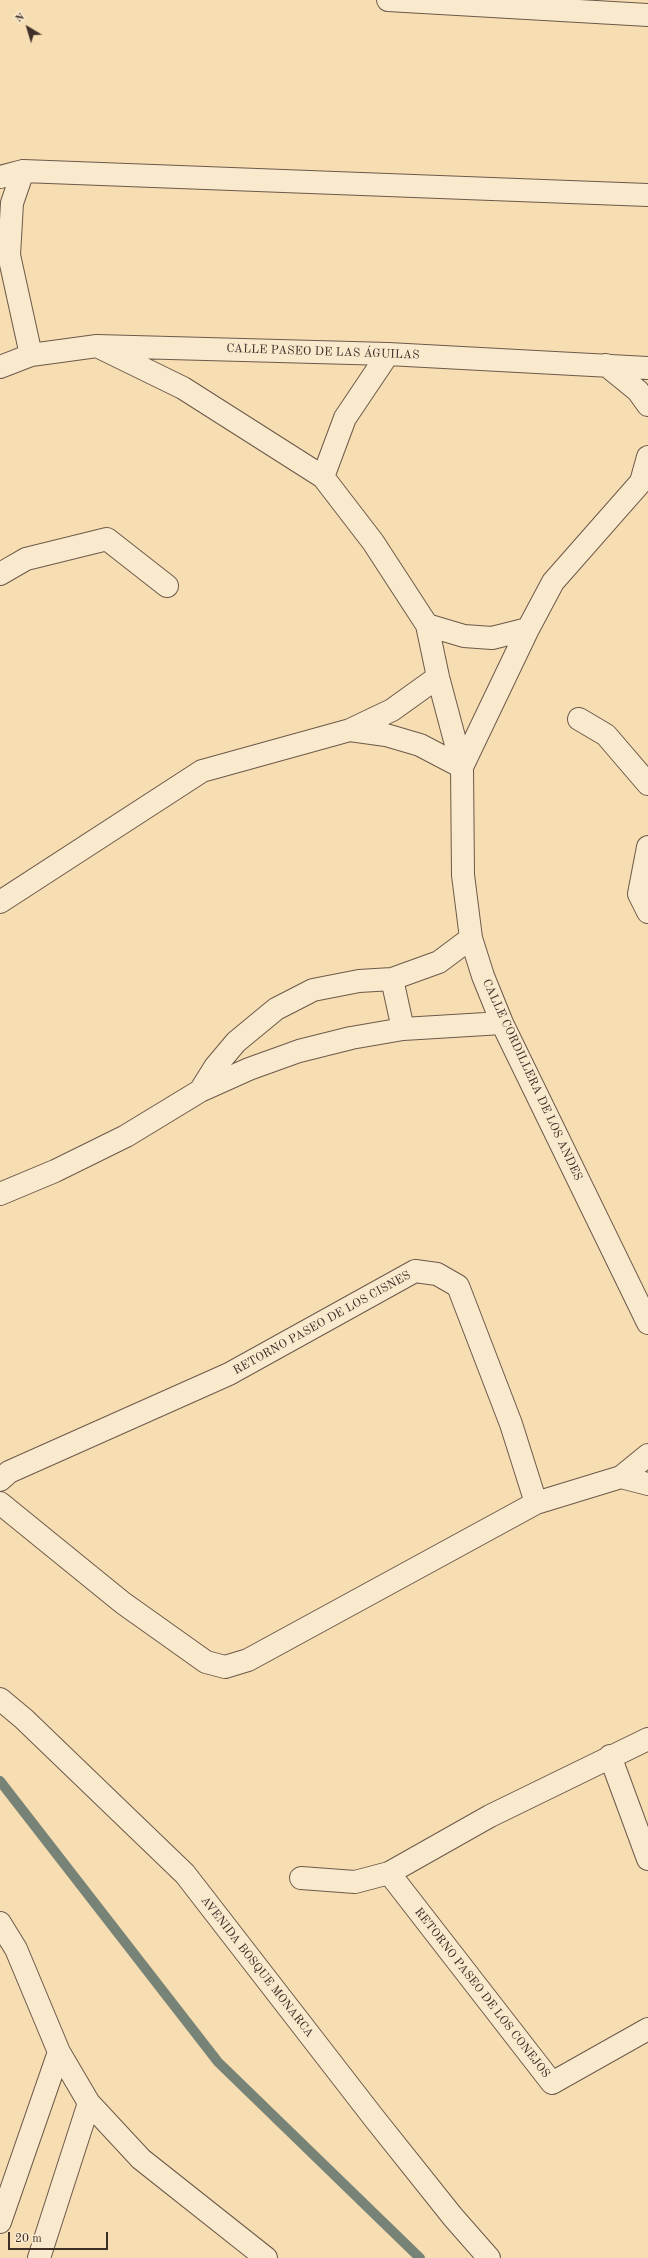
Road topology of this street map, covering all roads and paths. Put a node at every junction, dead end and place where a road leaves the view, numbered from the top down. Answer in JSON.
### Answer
{"nodes":[{"id":1,"x":388,"y":0,"type":"edge"},
{"id":2,"x":648,"y":15,"type":"edge"},
{"id":3,"x":23,"y":171,"type":"junction"},
{"id":4,"x":0,"y":177,"type":"edge"},
{"id":5,"x":648,"y":195,"type":"edge"},
{"id":6,"x":4,"y":257,"type":"edge"},
{"id":7,"x":97,"y":346,"type":"junction"},
{"id":8,"x":388,"y":354,"type":"junction"},
{"id":9,"x":31,"y":355,"type":"junction"},
{"id":10,"x":606,"y":365,"type":"junction"},
{"id":11,"x":0,"y":367,"type":"edge"},
{"id":12,"x":648,"y":368,"type":"edge"},
{"id":13,"x":648,"y":405,"type":"edge"},
{"id":14,"x":648,"y":457,"type":"edge"},
{"id":15,"x":323,"y":477,"type":"junction"},
{"id":16,"x":644,"y":480,"type":"edge"},
{"id":17,"x":0,"y":574,"type":"edge"},
{"id":18,"x":167,"y":586,"type":"dead end"},
{"id":19,"x":427,"y":625,"type":"junction"},
{"id":20,"x":528,"y":629,"type":"junction"},
{"id":21,"x":438,"y":677,"type":"junction"},
{"id":22,"x":579,"y":719,"type":"dead end"},
{"id":23,"x":350,"y":730,"type":"junction"},
{"id":24,"x":462,"y":767,"type":"junction"},
{"id":25,"x":648,"y":784,"type":"edge"},
{"id":26,"x":648,"y":847,"type":"edge"},
{"id":27,"x":0,"y":902,"type":"edge"},
{"id":28,"x":648,"y":912,"type":"edge"},
{"id":29,"x":471,"y":938,"type":"junction"},
{"id":30,"x":392,"y":979,"type":"junction"},
{"id":31,"x":502,"y":1023,"type":"junction"},
{"id":32,"x":403,"y":1029,"type":"junction"},
{"id":33,"x":200,"y":1091,"type":"junction"},
{"id":34,"x":0,"y":1194,"type":"edge"},
{"id":35,"x":646,"y":1314,"type":"edge"},
{"id":36,"x":648,"y":1455,"type":"edge"},
{"id":37,"x":621,"y":1477,"type":"junction"},
{"id":38,"x":0,"y":1480,"type":"edge"},
{"id":39,"x":648,"y":1484,"type":"edge"},
{"id":40,"x":0,"y":1503,"type":"edge"},
{"id":41,"x":536,"y":1503,"type":"junction"},
{"id":42,"x":0,"y":1698,"type":"edge"},
{"id":43,"x":648,"y":1739,"type":"edge"},
{"id":44,"x":610,"y":1756,"type":"junction"},
{"id":45,"x":648,"y":1859,"type":"edge"},
{"id":46,"x":389,"y":1873,"type":"junction"},
{"id":47,"x":300,"y":1878,"type":"dead end"},
{"id":48,"x":0,"y":1923,"type":"edge"},
{"id":49,"x":648,"y":2029,"type":"edge"},
{"id":50,"x":59,"y":2052,"type":"junction"},
{"id":51,"x":89,"y":2103,"type":"junction"},
{"id":52,"x":0,"y":2222,"type":"edge"},
{"id":53,"x":39,"y":2258,"type":"edge"},
{"id":54,"x":266,"y":2258,"type":"edge"},
{"id":55,"x":489,"y":2258,"type":"edge"}],
"edges":[{"from":1,"to":2,"type":"street"},
{"from":3,"to":4,"type":"street"},
{"from":3,"to":5,"type":"street"},
{"from":3,"to":6,"type":"street"},
{"from":6,"to":9,"type":"street"},
{"from":7,"to":8,"type":"street","name":"CALLE PASEO DE LAS ÁGUILAS"},
{"from":7,"to":9,"type":"street","name":"CALLE PASEO DE LAS ÁGUILAS"},
{"from":7,"to":15,"type":"street","name":"CALLE CORDILLERA DE LOS ANDES"},
{"from":8,"to":10,"type":"street","name":"CALLE PASEO DE LAS ÁGUILAS"},
{"from":8,"to":15,"type":"street"},
{"from":9,"to":11,"type":"street","name":"CALLE PASEO DE LAS ÁGUILAS"},
{"from":10,"to":12,"type":"street","name":"CALLE PASEO DE LAS ÁGUILAS"},
{"from":10,"to":13,"type":"street"},
{"from":14,"to":16,"type":"street"},
{"from":15,"to":19,"type":"street","name":"CALLE CORDILLERA DE LOS ANDES"},
{"from":16,"to":20,"type":"street"},
{"from":17,"to":18,"type":"street"},
{"from":19,"to":20,"type":"street"},
{"from":19,"to":21,"type":"street","name":"CALLE CORDILLERA DE LOS ANDES"},
{"from":20,"to":24,"type":"street"},
{"from":21,"to":23,"type":"street"},
{"from":21,"to":24,"type":"street","name":"CALLE CORDILLERA DE LOS ANDES"},
{"from":22,"to":25,"type":"street"},
{"from":23,"to":24,"type":"street"},
{"from":23,"to":27,"type":"street"},
{"from":24,"to":29,"type":"street","name":"CALLE CORDILLERA DE LOS ANDES"},
{"from":26,"to":28,"type":"street"},
{"from":29,"to":30,"type":"street"},
{"from":29,"to":31,"type":"street","name":"CALLE CORDILLERA DE LOS ANDES"},
{"from":30,"to":32,"type":"street"},
{"from":30,"to":33,"type":"street"},
{"from":31,"to":32,"type":"street"},
{"from":31,"to":35,"type":"street","name":"CALLE CORDILLERA DE LOS ANDES"},
{"from":32,"to":33,"type":"street"},
{"from":33,"to":34,"type":"street"},
{"from":36,"to":37,"type":"street"},
{"from":37,"to":39,"type":"street"},
{"from":37,"to":41,"type":"street"},
{"from":38,"to":41,"type":"street","name":"RETORNO PASEO DE LOS CISNES"},
{"from":40,"to":41,"type":"street"},
{"from":42,"to":55,"type":"street","name":"AVENIDA BOSQUE MONARCA"},
{"from":43,"to":44,"type":"street"},
{"from":44,"to":45,"type":"street"},
{"from":44,"to":46,"type":"street"},
{"from":46,"to":47,"type":"street"},
{"from":46,"to":49,"type":"street","name":"RETORNO PASEO DE LOS CONEJOS"},
{"from":48,"to":50,"type":"street"},
{"from":50,"to":51,"type":"street"},
{"from":50,"to":52,"type":"street"},
{"from":51,"to":53,"type":"street"},
{"from":51,"to":54,"type":"street"}]}
